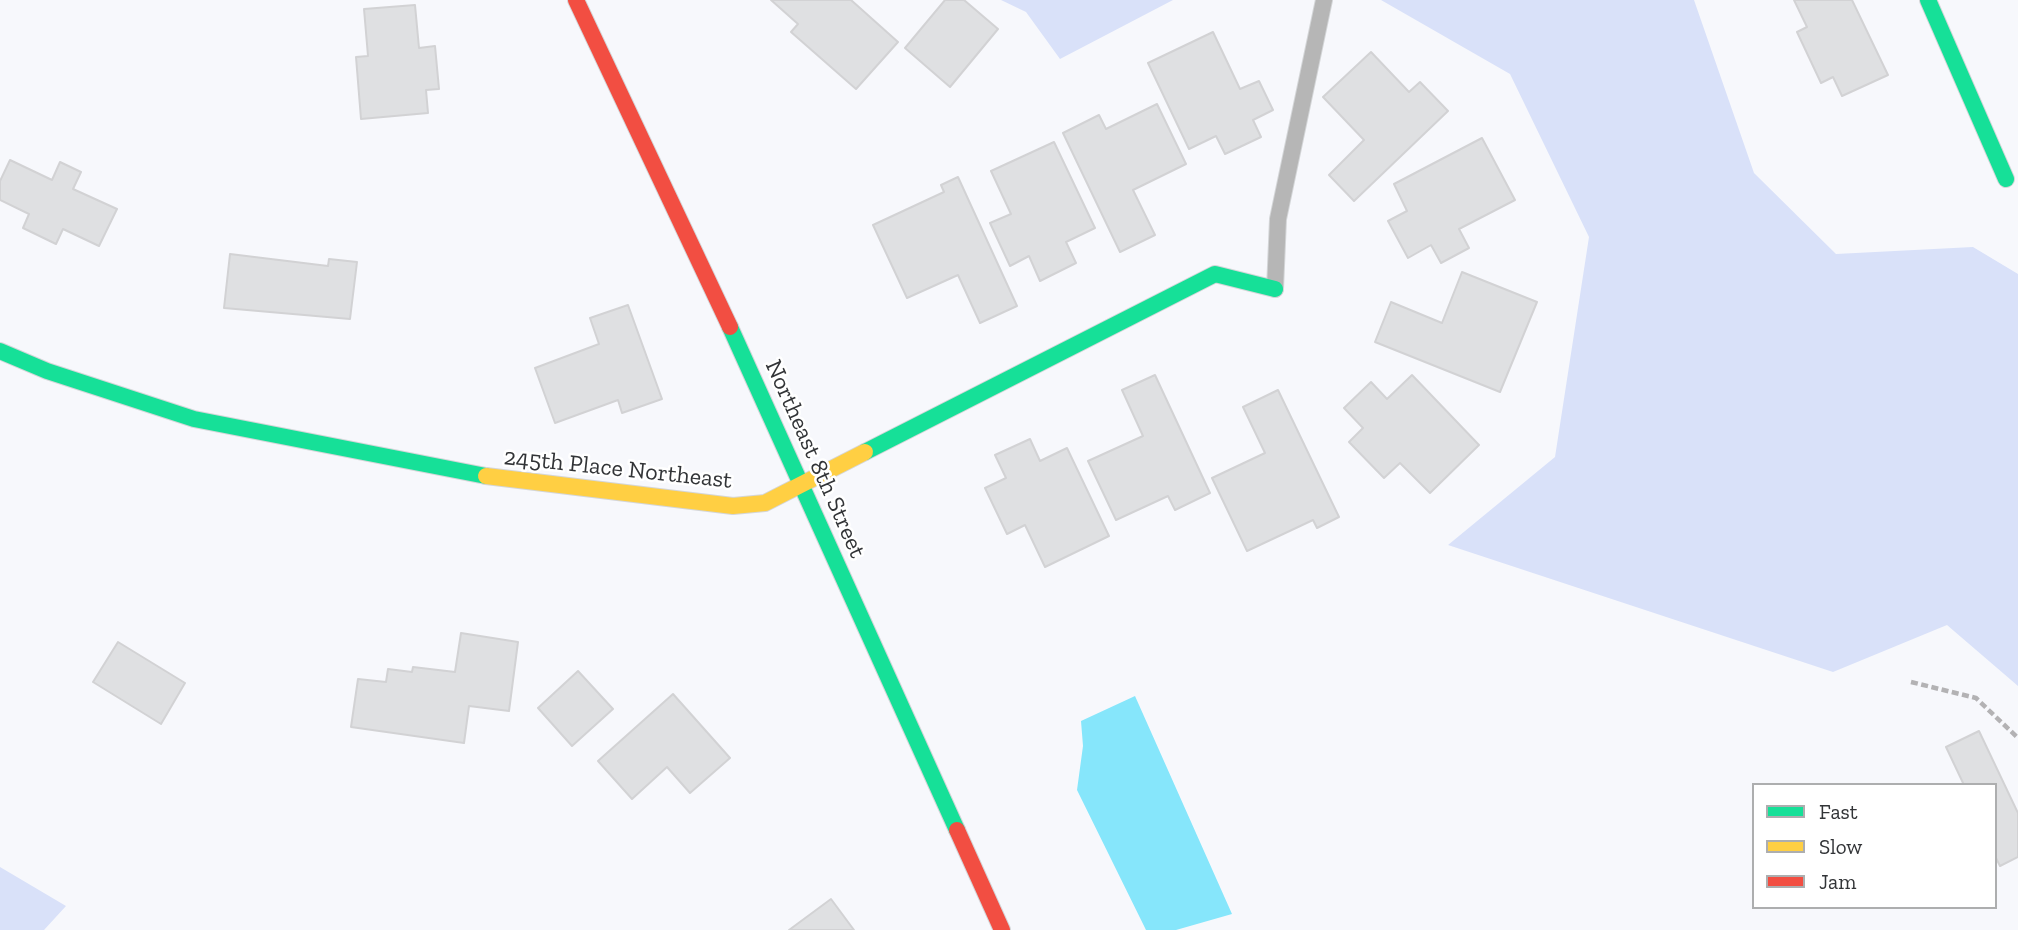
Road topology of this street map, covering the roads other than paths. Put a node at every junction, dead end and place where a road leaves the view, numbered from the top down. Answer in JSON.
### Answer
{"nodes":[{"id":1,"x":1324,"y":0,"type":"edge"},
{"id":2,"x":1928,"y":0,"type":"edge"},
{"id":3,"x":575,"y":3,"type":"edge"},
{"id":4,"x":2006,"y":178,"type":"dead end"},
{"id":5,"x":1275,"y":289,"type":"joint"},
{"id":6,"x":0,"y":351,"type":"edge"},
{"id":7,"x":803,"y":483,"type":"junction"},
{"id":8,"x":1002,"y":930,"type":"edge"}],
"edges":[{"from":1,"to":5,"type":"lane"},
{"from":2,"to":4,"type":"street"},
{"from":3,"to":7,"type":"street","name":"Northeast 8th Street"},
{"from":5,"to":7,"type":"street","name":"245th Place Northeast"},
{"from":6,"to":7,"type":"street","name":"245th Place Northeast"},
{"from":7,"to":8,"type":"street","name":"Northeast 8th Street"}]}
